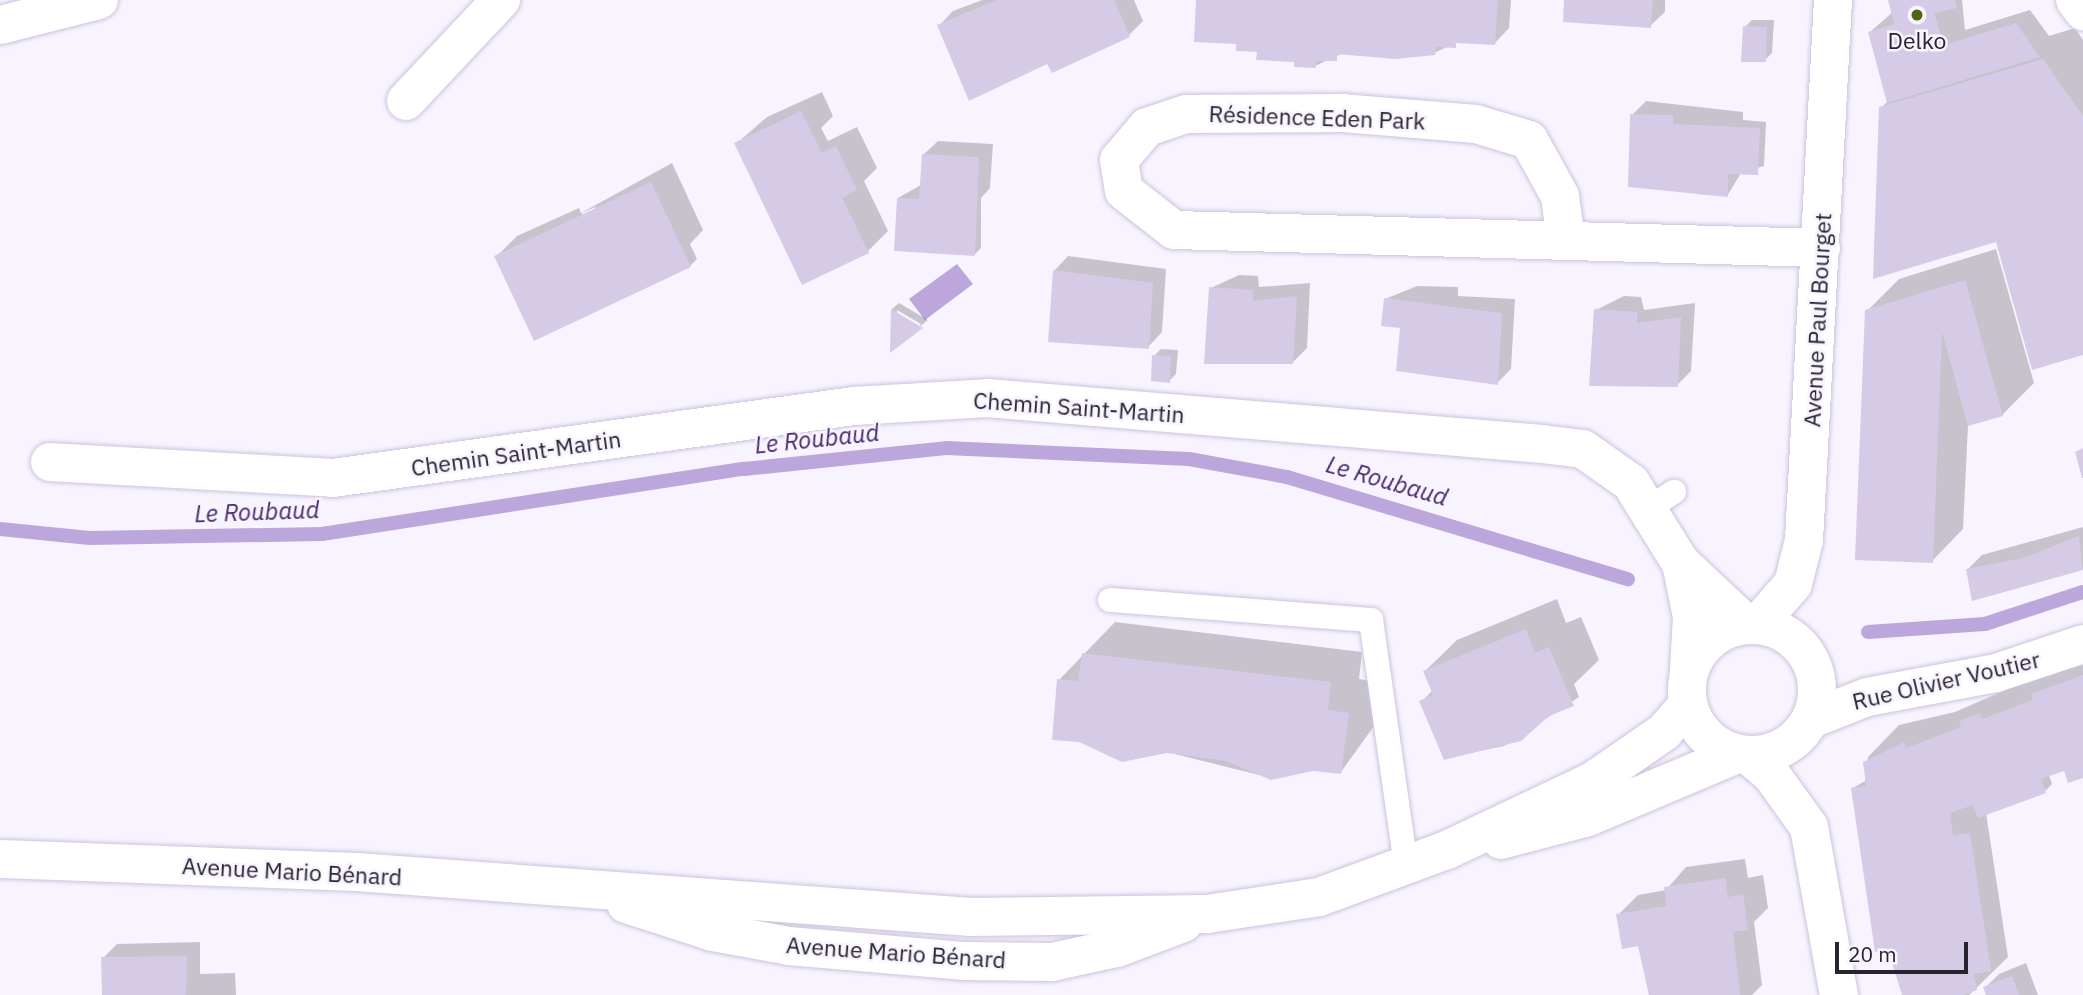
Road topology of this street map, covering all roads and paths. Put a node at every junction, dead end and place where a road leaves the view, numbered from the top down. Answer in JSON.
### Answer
{"nodes":[{"id":1,"x":501,"y":0,"type":"edge"},
{"id":2,"x":1833,"y":0,"type":"edge"},
{"id":3,"x":2075,"y":0,"type":"edge"},
{"id":4,"x":83,"y":5,"type":"edge"},
{"id":5,"x":2083,"y":11,"type":"edge"},
{"id":6,"x":0,"y":24,"type":"edge"},
{"id":7,"x":406,"y":101,"type":"dead end"},
{"id":8,"x":1566,"y":241,"type":"junction"},
{"id":9,"x":1821,"y":248,"type":"junction"},
{"id":10,"x":50,"y":461,"type":"dead end"},
{"id":11,"x":1680,"y":562,"type":"junction"},
{"id":12,"x":1110,"y":600,"type":"dead end"},
{"id":13,"x":1752,"y":625,"type":"junction"},
{"id":14,"x":2083,"y":645,"type":"edge"},
{"id":15,"x":1689,"y":687,"type":"junction"},
{"id":16,"x":1809,"y":722,"type":"junction"},
{"id":17,"x":1742,"y":755,"type":"junction"},
{"id":18,"x":1809,"y":827,"type":"junction"},
{"id":19,"x":1447,"y":850,"type":"junction"},
{"id":20,"x":0,"y":859,"type":"edge"},
{"id":21,"x":1406,"y":867,"type":"junction"},
{"id":22,"x":1839,"y":995,"type":"edge"}],
"edges":[{"from":1,"to":7,"type":"main road"},
{"from":2,"to":9,"type":"main road","name":"Avenue Paul Bourget"},
{"from":3,"to":5,"type":"main road"},
{"from":4,"to":6,"type":"main road"},
{"from":8,"to":8,"type":"main road","name":"Résidence Eden Park"},
{"from":8,"to":9,"type":"main road","name":"Résidence Eden Park"},
{"from":9,"to":13,"type":"main road","name":"Avenue Paul Bourget"},
{"from":10,"to":11,"type":"main road","name":"Chemin Saint-Martin"},
{"from":11,"to":13,"type":"main road","name":"Chemin Saint-Martin"},
{"from":11,"to":15,"type":"main road","name":"Chemin Saint-Martin"},
{"from":12,"to":21,"type":"lane"},
{"from":13,"to":15,"type":"main road"},
{"from":13,"to":16,"type":"main road"},
{"from":14,"to":16,"type":"main road","name":"Rue Olivier Voutier"},
{"from":15,"to":17,"type":"main road"},
{"from":15,"to":19,"type":"main road","name":"Avenue Mario Bénard"},
{"from":16,"to":17,"type":"main road"},
{"from":16,"to":18,"type":"main road"},
{"from":17,"to":18,"type":"main road"},
{"from":17,"to":19,"type":"main road","name":"Avenue Mario Bénard"},
{"from":18,"to":22,"type":"main road"},
{"from":19,"to":21,"type":"main road","name":"Avenue Mario Bénard"},
{"from":20,"to":21,"type":"main road","name":"Avenue Mario Bénard"}]}
